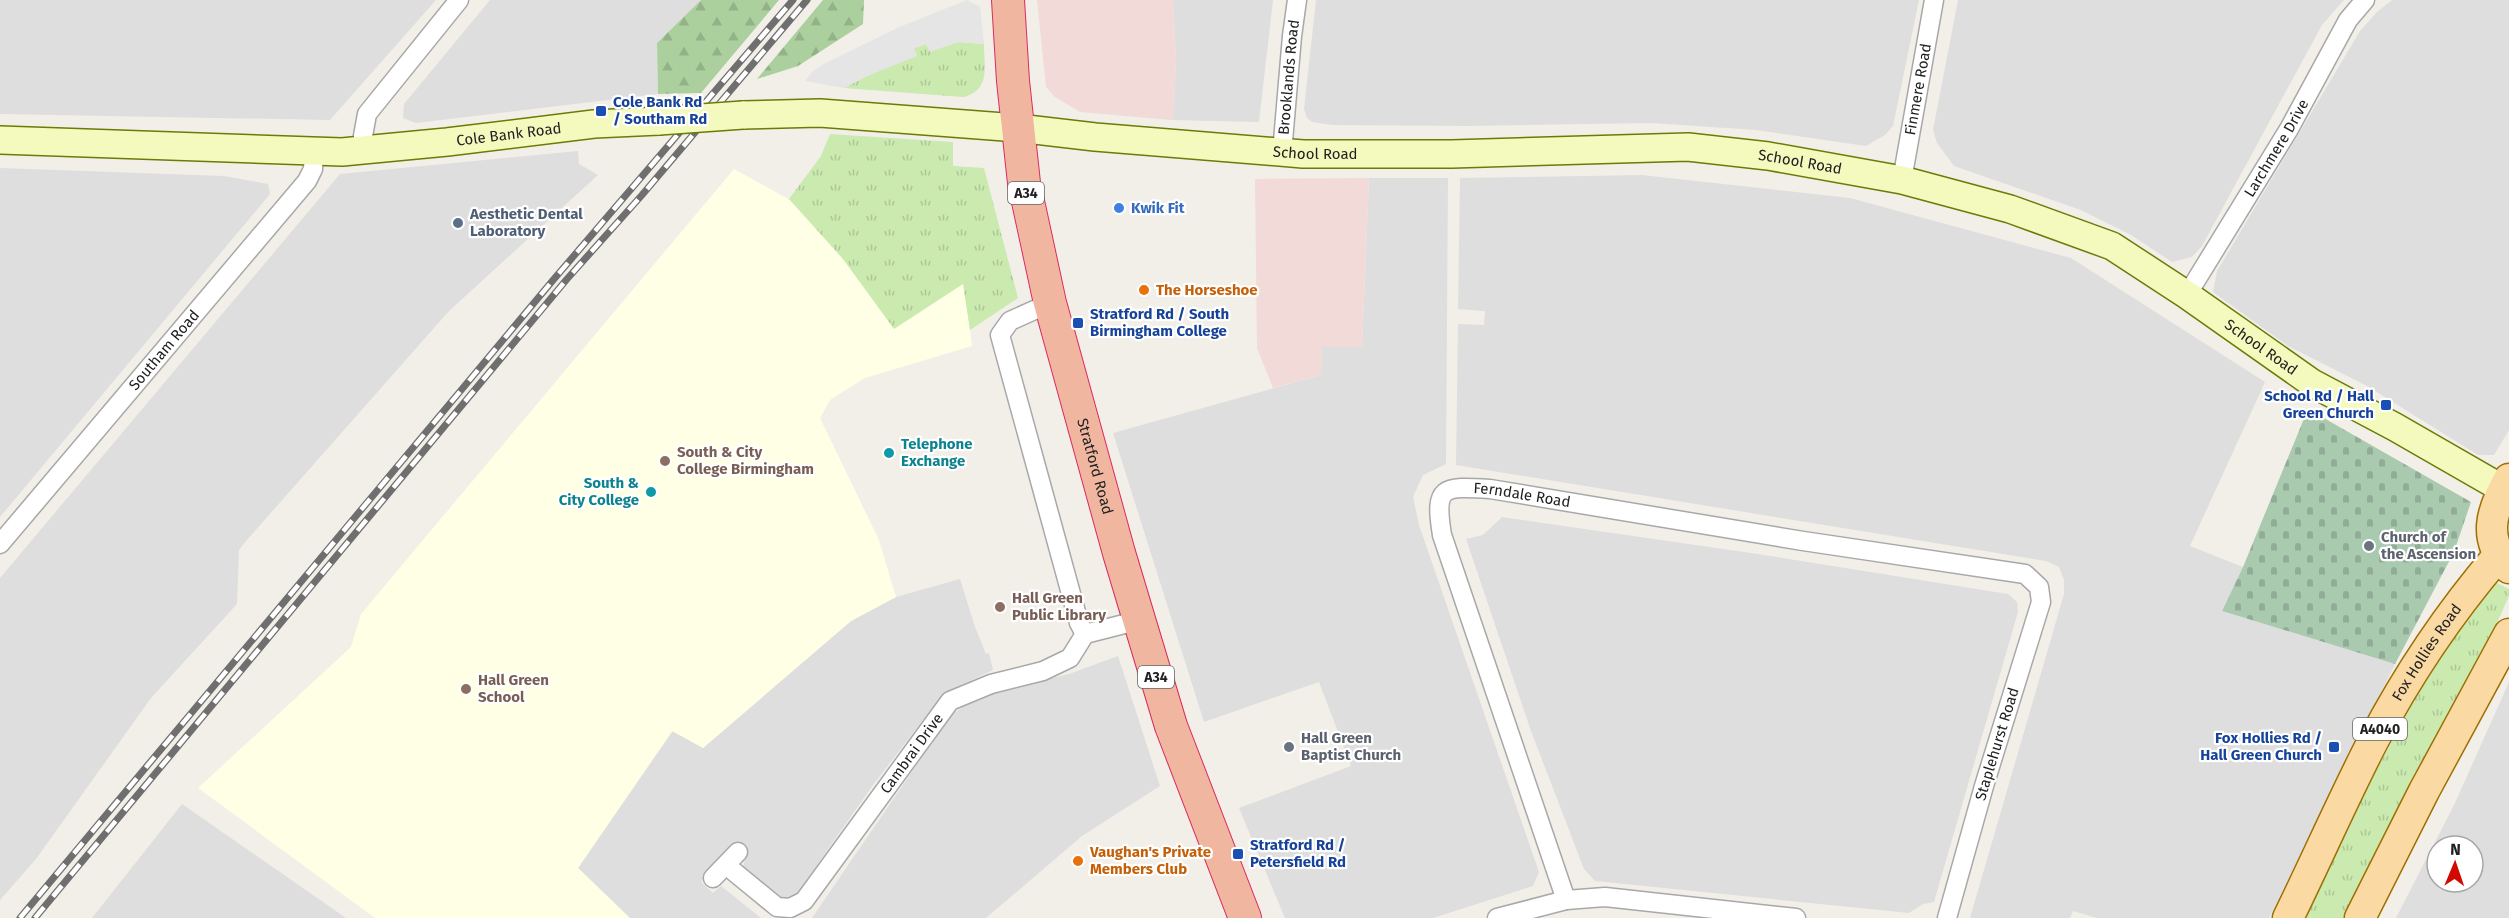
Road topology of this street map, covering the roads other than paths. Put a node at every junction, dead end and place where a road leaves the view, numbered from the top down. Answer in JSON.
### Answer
{"nodes":[{"id":1,"x":459,"y":0,"type":"edge"},
{"id":2,"x":1008,"y":0,"type":"edge"},
{"id":3,"x":1297,"y":0,"type":"edge"},
{"id":4,"x":1934,"y":0,"type":"edge"},
{"id":5,"x":2365,"y":0,"type":"edge"},
{"id":6,"x":1018,"y":128,"type":"junction"},
{"id":7,"x":0,"y":140,"type":"edge"},
{"id":8,"x":365,"y":150,"type":"junction"},
{"id":9,"x":314,"y":152,"type":"junction"},
{"id":10,"x":1282,"y":153,"type":"junction"},
{"id":11,"x":1902,"y":180,"type":"junction"},
{"id":12,"x":2187,"y":295,"type":"junction"},
{"id":13,"x":1050,"y":303,"type":"junction"},
{"id":14,"x":2506,"y":484,"type":"edge"},
{"id":15,"x":0,"y":544,"type":"edge"},
{"id":16,"x":2503,"y":562,"type":"edge"},
{"id":17,"x":2025,"y":574,"type":"joint"},
{"id":18,"x":1140,"y":620,"type":"junction"},
{"id":19,"x":1085,"y":634,"type":"junction"},
{"id":20,"x":2509,"y":634,"type":"edge"},
{"id":21,"x":713,"y":878,"type":"dead end"},
{"id":22,"x":1566,"y":900,"type":"junction"},
{"id":23,"x":1245,"y":918,"type":"edge"},
{"id":24,"x":1497,"y":918,"type":"edge"},
{"id":25,"x":1796,"y":918,"type":"edge"},
{"id":26,"x":1947,"y":918,"type":"edge"},
{"id":27,"x":2288,"y":918,"type":"edge"},
{"id":28,"x":2360,"y":918,"type":"edge"}],
"edges":[{"from":1,"to":8,"type":"street"},
{"from":2,"to":6,"type":"highway","name":"Stratford Road","number":"A34"},
{"from":3,"to":10,"type":"street","name":"Brooklands Road"},
{"from":4,"to":11,"type":"street","name":"Finmere Road"},
{"from":5,"to":12,"type":"street","name":"Larchmere Drive"},
{"from":6,"to":8,"type":"main road","name":"Cole Bank Road","bridge":true},
{"from":6,"to":10,"type":"main road","name":"School Road"},
{"from":6,"to":13,"type":"highway","name":"Stratford Road","number":"A34"},
{"from":7,"to":9,"type":"main road","name":"Cole Bank Road"},
{"from":8,"to":9,"type":"main road","name":"Cole Bank Road"},
{"from":9,"to":15,"type":"street","name":"Southam Road"},
{"from":10,"to":11,"type":"main road","name":"School Road"},
{"from":11,"to":12,"type":"main road","name":"School Road"},
{"from":12,"to":14,"type":"main road","name":"School Road"},
{"from":13,"to":18,"type":"highway","name":"Stratford Road","number":"A34"},
{"from":13,"to":19,"type":"street"},
{"from":14,"to":16,"type":"main road"},
{"from":16,"to":27,"type":"main road","name":"Fox Hollies Road","number":"A4040"},
{"from":17,"to":22,"type":"street","name":"Ferndale Road"},
{"from":17,"to":26,"type":"street","name":"Staplehurst Road"},
{"from":18,"to":19,"type":"street"},
{"from":18,"to":23,"type":"highway","name":"Stratford Road","number":"A34"},
{"from":19,"to":21,"type":"street","name":"Cambrai Drive"},
{"from":20,"to":28,"type":"main road"},
{"from":22,"to":24,"type":"street"},
{"from":22,"to":25,"type":"street"}]}
